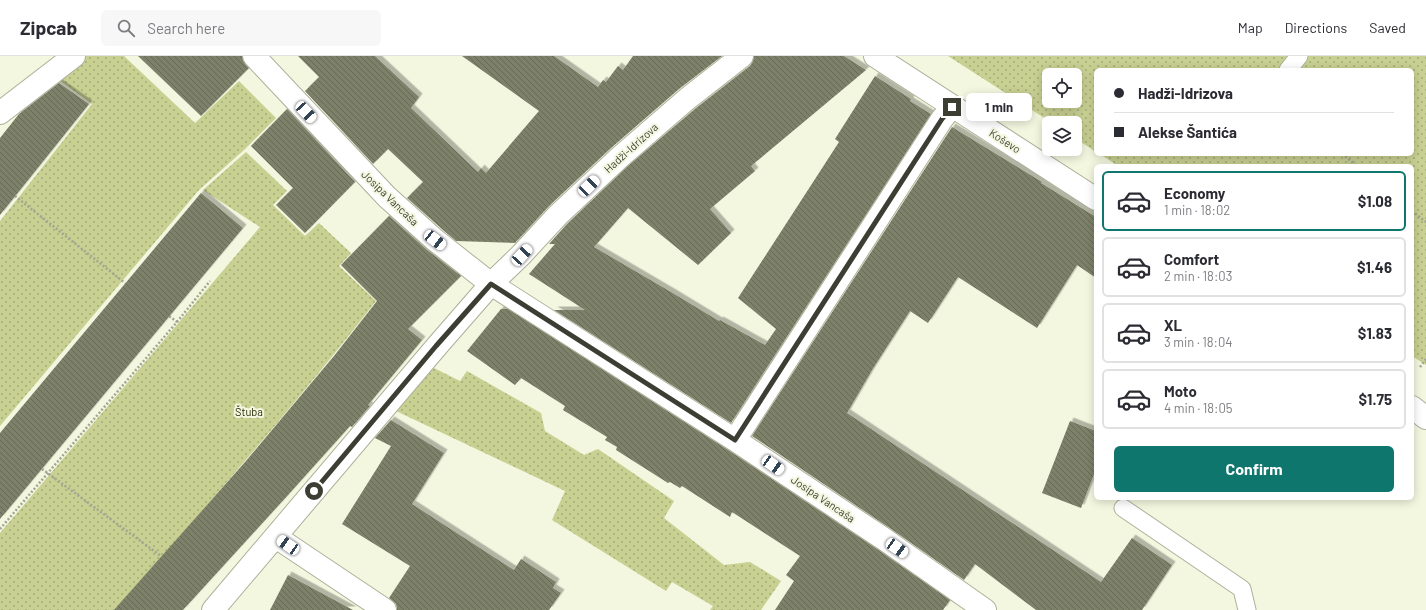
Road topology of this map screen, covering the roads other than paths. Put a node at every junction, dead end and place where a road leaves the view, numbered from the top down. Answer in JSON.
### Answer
{"nodes":[{"id":1,"x":74,"y":56,"type":"edge"},
{"id":2,"x":254,"y":56,"type":"edge"},
{"id":3,"x":742,"y":56,"type":"edge"},
{"id":4,"x":875,"y":56,"type":"edge"},
{"id":5,"x":1299,"y":56,"type":"edge"},
{"id":6,"x":1290,"y":68,"type":"edge"},
{"id":7,"x":952,"y":107,"type":"junction"},
{"id":8,"x":0,"y":113,"type":"edge"},
{"id":9,"x":1094,"y":198,"type":"edge"},
{"id":10,"x":491,"y":284,"type":"junction"},
{"id":11,"x":1414,"y":408,"type":"edge"},
{"id":12,"x":1426,"y":418,"type":"edge"},
{"id":13,"x":735,"y":440,"type":"junction"},
{"id":14,"x":1123,"y":508,"type":"dead end"},
{"id":15,"x":276,"y":537,"type":"junction"},
{"id":16,"x":213,"y":610,"type":"edge"},
{"id":17,"x":385,"y":610,"type":"edge"},
{"id":18,"x":985,"y":610,"type":"edge"},
{"id":19,"x":1247,"y":610,"type":"edge"}],
"edges":[{"from":1,"to":8,"type":"street"},
{"from":2,"to":10,"type":"street","name":"Josipa Vancaša"},
{"from":3,"to":10,"type":"street","name":"Hadži-Idrizova"},
{"from":4,"to":7,"type":"street","name":"Koševo"},
{"from":5,"to":6,"type":"lane"},
{"from":7,"to":9,"type":"street","name":"Koševo"},
{"from":7,"to":13,"type":"street"},
{"from":10,"to":13,"type":"street","name":"Josipa Vancaša"},
{"from":10,"to":15,"type":"street","name":"Hadži-Idrizova"},
{"from":11,"to":12,"type":"street"},
{"from":13,"to":18,"type":"street","name":"Josipa Vancaša"},
{"from":14,"to":19,"type":"lane"},
{"from":15,"to":16,"type":"street","name":"Hadži-Idrizova"},
{"from":15,"to":17,"type":"street"}]}
